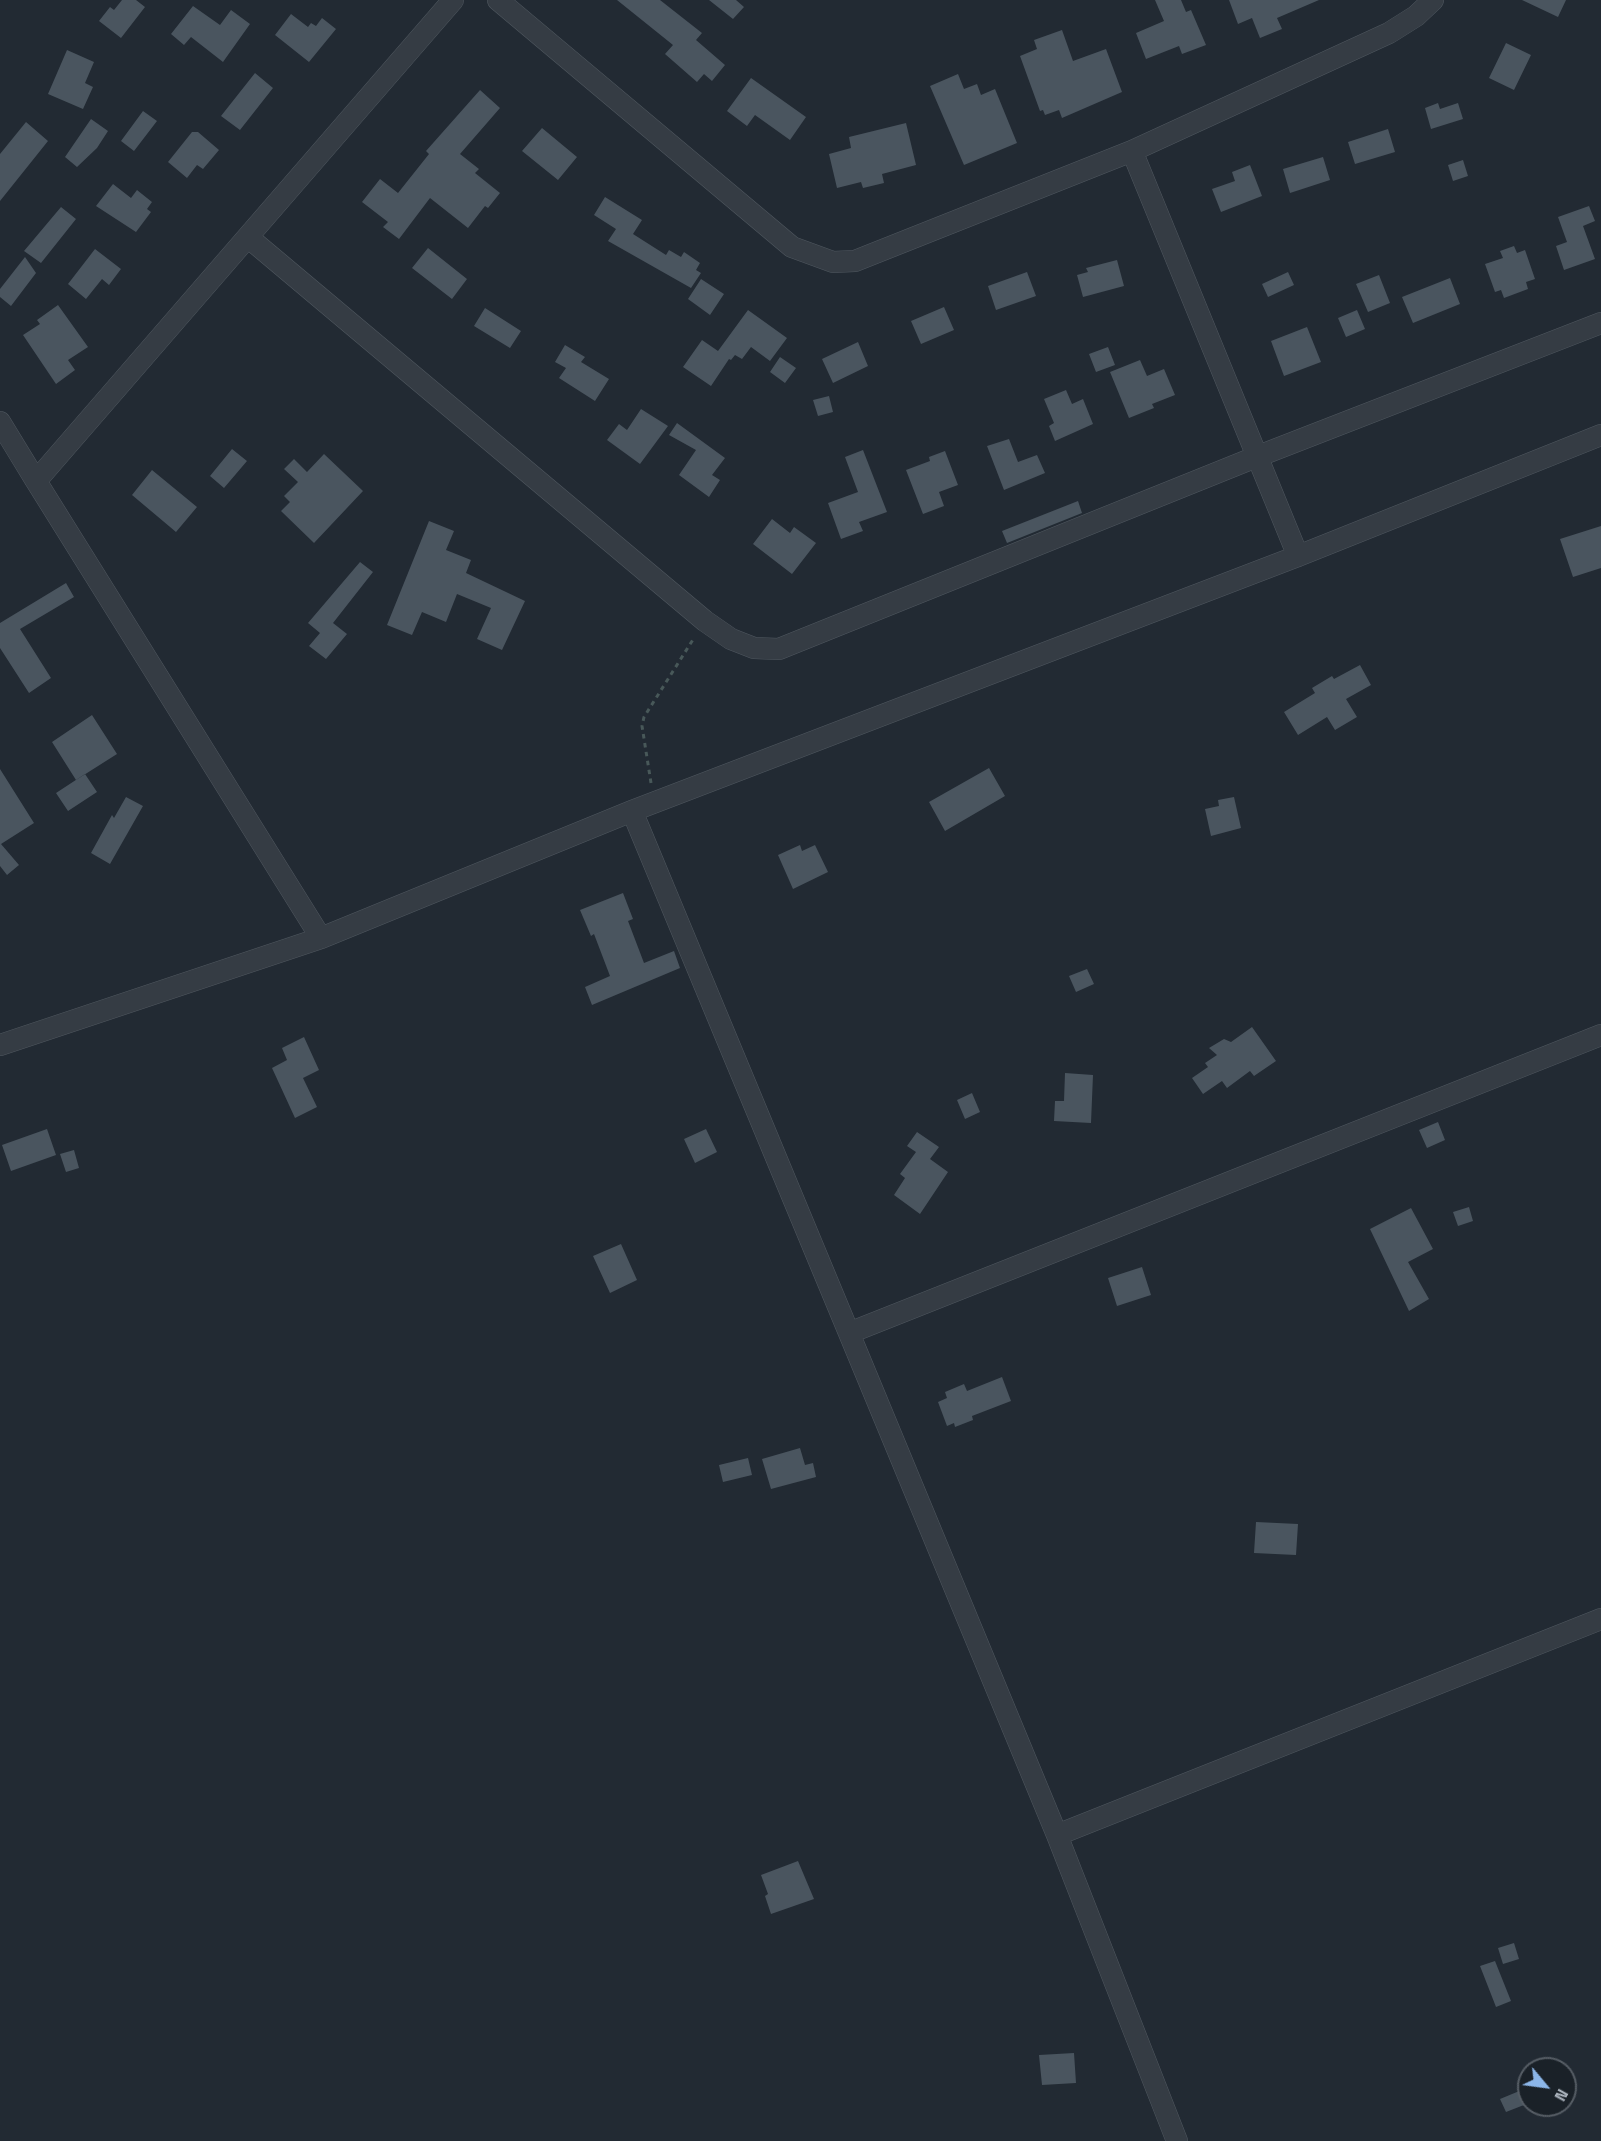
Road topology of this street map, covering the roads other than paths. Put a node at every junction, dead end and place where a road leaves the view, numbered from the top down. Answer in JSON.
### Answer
{"nodes":[{"id":1,"x":453,"y":0,"type":"edge"},
{"id":2,"x":498,"y":0,"type":"edge"},
{"id":3,"x":1433,"y":0,"type":"edge"},
{"id":4,"x":1132,"y":151,"type":"junction"},
{"id":5,"x":249,"y":238,"type":"junction"},
{"id":6,"x":1601,"y":323,"type":"edge"},
{"id":7,"x":0,"y":422,"type":"edge"},
{"id":8,"x":1601,"y":435,"type":"edge"},
{"id":9,"x":1256,"y":457,"type":"junction"},
{"id":10,"x":36,"y":481,"type":"junction"},
{"id":11,"x":1298,"y":556,"type":"junction"},
{"id":12,"x":632,"y":811,"type":"junction"},
{"id":13,"x":321,"y":938,"type":"junction"},
{"id":14,"x":1601,"y":1035,"type":"edge"},
{"id":15,"x":0,"y":1045,"type":"edge"},
{"id":16,"x":849,"y":1333,"type":"junction"},
{"id":17,"x":1600,"y":1623,"type":"edge"},
{"id":18,"x":1058,"y":1835,"type":"junction"},
{"id":19,"x":1177,"y":2141,"type":"edge"}],
"edges":[{"from":1,"to":5,"type":"street"},
{"from":2,"to":4,"type":"street"},
{"from":3,"to":4,"type":"street"},
{"from":4,"to":9,"type":"street"},
{"from":5,"to":9,"type":"street"},
{"from":5,"to":10,"type":"street"},
{"from":6,"to":9,"type":"street"},
{"from":7,"to":10,"type":"street"},
{"from":8,"to":11,"type":"street"},
{"from":9,"to":11,"type":"street"},
{"from":10,"to":13,"type":"street"},
{"from":11,"to":12,"type":"street"},
{"from":12,"to":13,"type":"street"},
{"from":12,"to":16,"type":"street"},
{"from":13,"to":15,"type":"street"},
{"from":14,"to":16,"type":"street"},
{"from":16,"to":18,"type":"street"},
{"from":17,"to":18,"type":"street"},
{"from":18,"to":19,"type":"street"}]}
